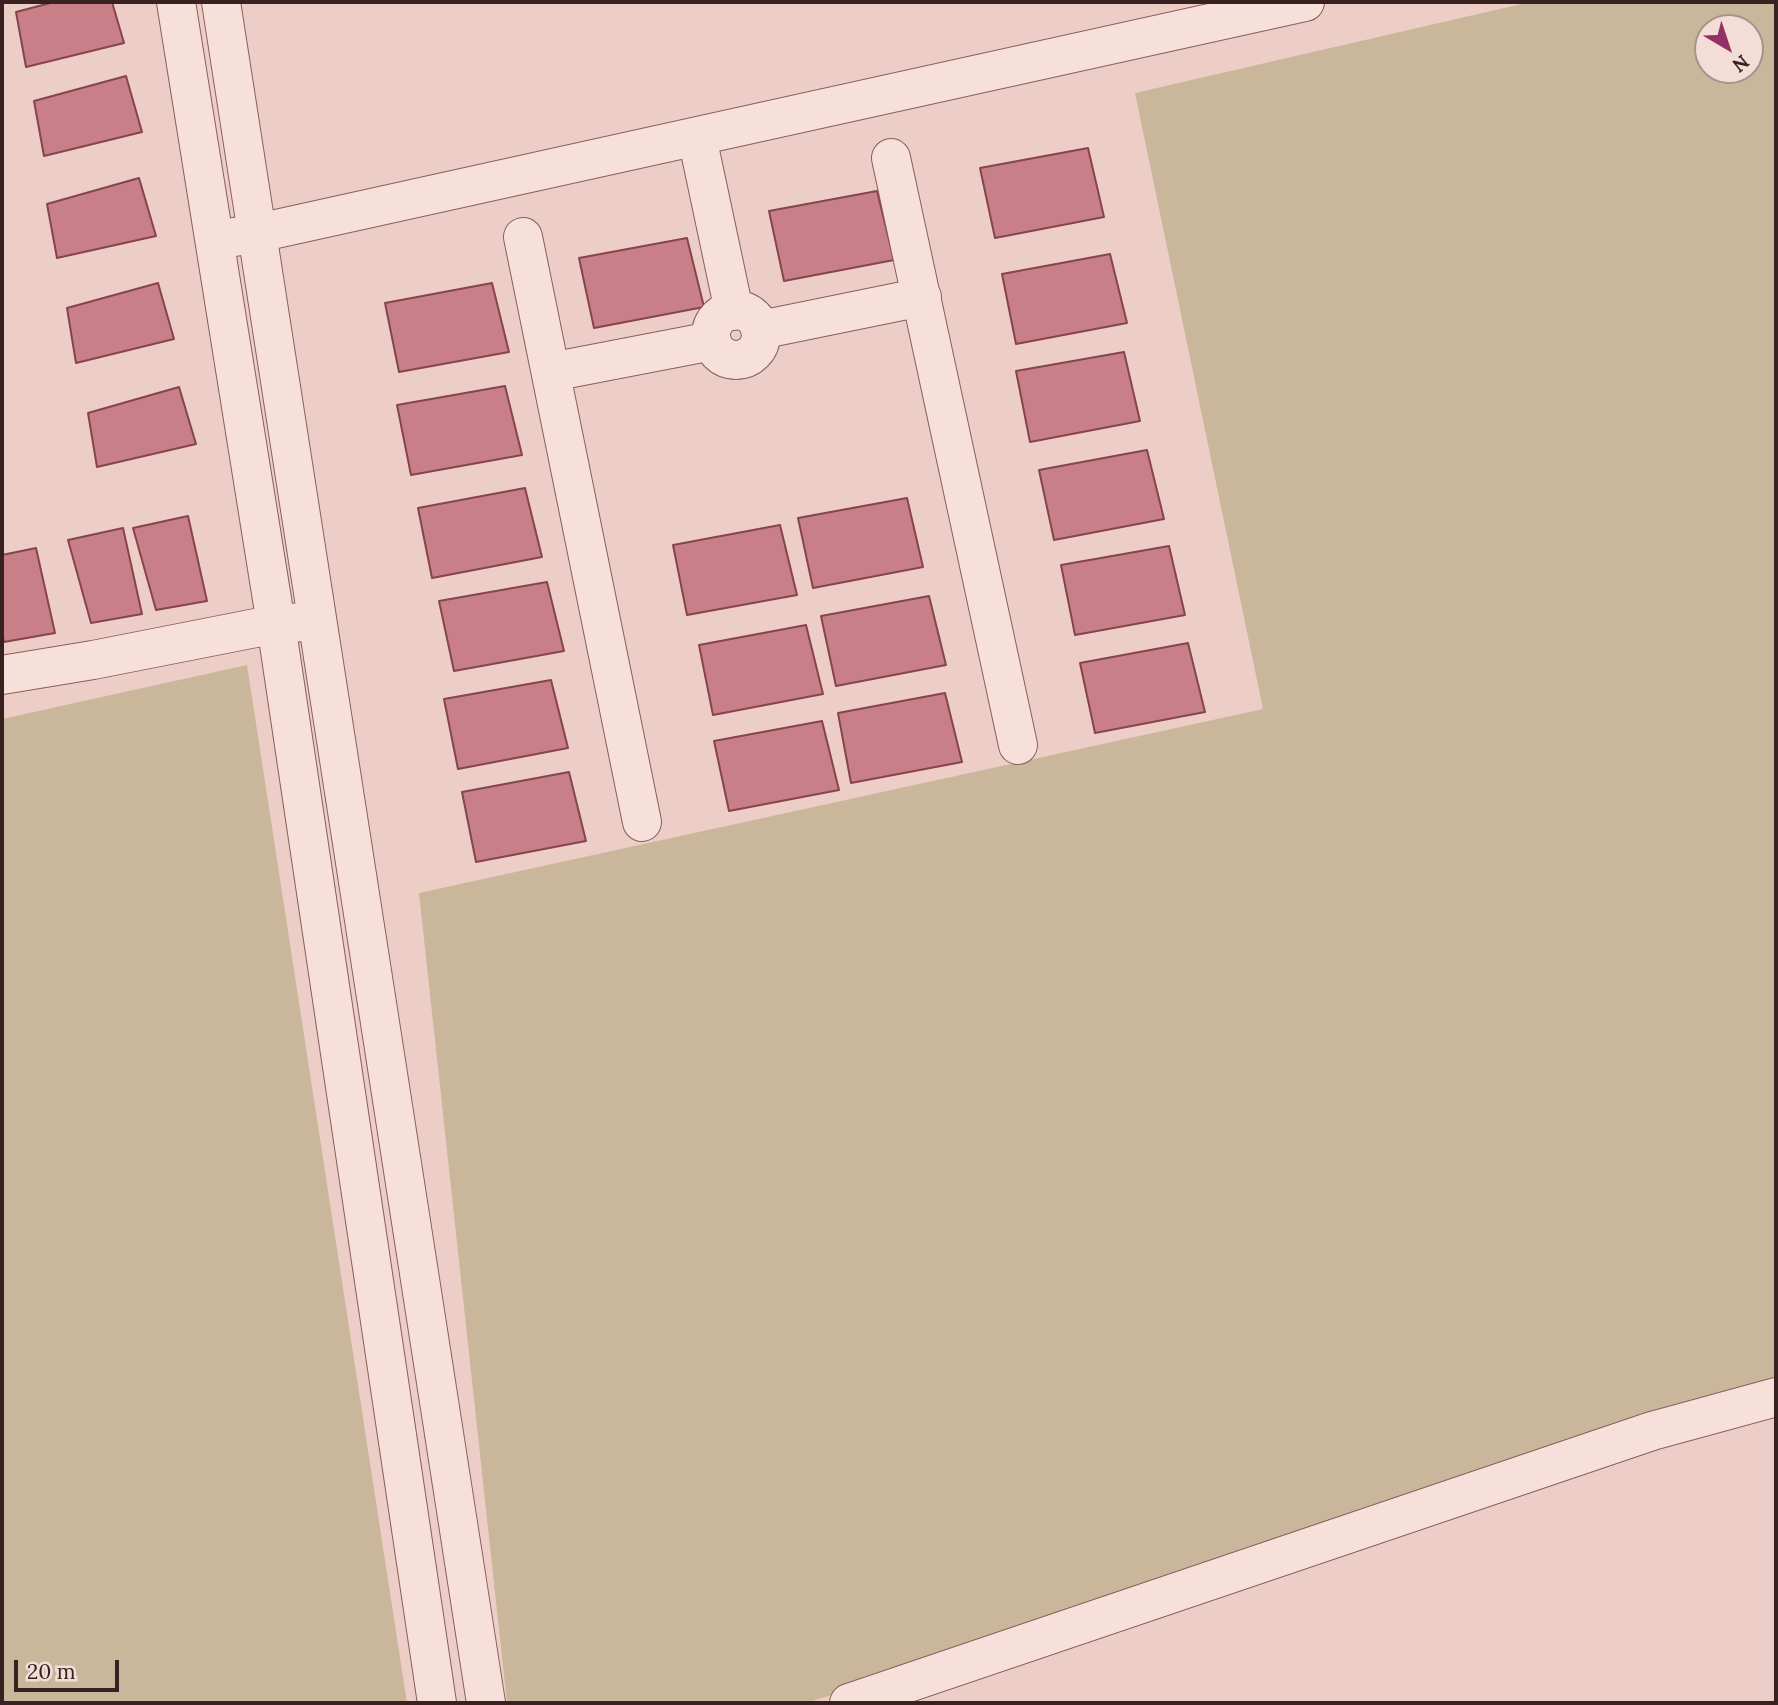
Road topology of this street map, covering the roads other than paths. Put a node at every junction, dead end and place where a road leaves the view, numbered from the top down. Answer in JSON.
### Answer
{"nodes":[{"id":1,"x":176,"y":2,"type":"edge"},
{"id":2,"x":221,"y":2,"type":"edge"},
{"id":3,"x":1305,"y":2,"type":"edge"},
{"id":4,"x":697,"y":137,"type":"junction"},
{"id":5,"x":891,"y":158,"type":"dead end"},
{"id":6,"x":258,"y":233,"type":"junction"},
{"id":7,"x":523,"y":237,"type":"dead end"},
{"id":8,"x":214,"y":240,"type":"junction"},
{"id":9,"x":922,"y":297,"type":"junction"},
{"id":10,"x":747,"y":321,"type":"junction"},
{"id":11,"x":551,"y":372,"type":"junction"},
{"id":12,"x":318,"y":620,"type":"junction"},
{"id":13,"x":276,"y":624,"type":"junction"},
{"id":14,"x":2,"y":675,"type":"edge"},
{"id":15,"x":1018,"y":745,"type":"dead end"},
{"id":16,"x":642,"y":822,"type":"dead end"},
{"id":17,"x":1776,"y":1397,"type":"edge"},
{"id":18,"x":437,"y":1703,"type":"edge"},
{"id":19,"x":486,"y":1703,"type":"edge"},
{"id":20,"x":849,"y":1703,"type":"edge"}],
"edges":[{"from":1,"to":8,"type":"street"},
{"from":2,"to":6,"type":"street"},
{"from":3,"to":4,"type":"street"},
{"from":4,"to":6,"type":"street"},
{"from":4,"to":10,"type":"street"},
{"from":5,"to":9,"type":"street"},
{"from":6,"to":8,"type":"street"},
{"from":6,"to":12,"type":"street"},
{"from":7,"to":11,"type":"street"},
{"from":8,"to":13,"type":"street"},
{"from":9,"to":10,"type":"street"},
{"from":9,"to":15,"type":"street"},
{"from":10,"to":11,"type":"street"},
{"from":11,"to":16,"type":"street"},
{"from":12,"to":13,"type":"street"},
{"from":12,"to":19,"type":"street"},
{"from":13,"to":14,"type":"street"},
{"from":13,"to":18,"type":"street"},
{"from":17,"to":20,"type":"street"}]}
